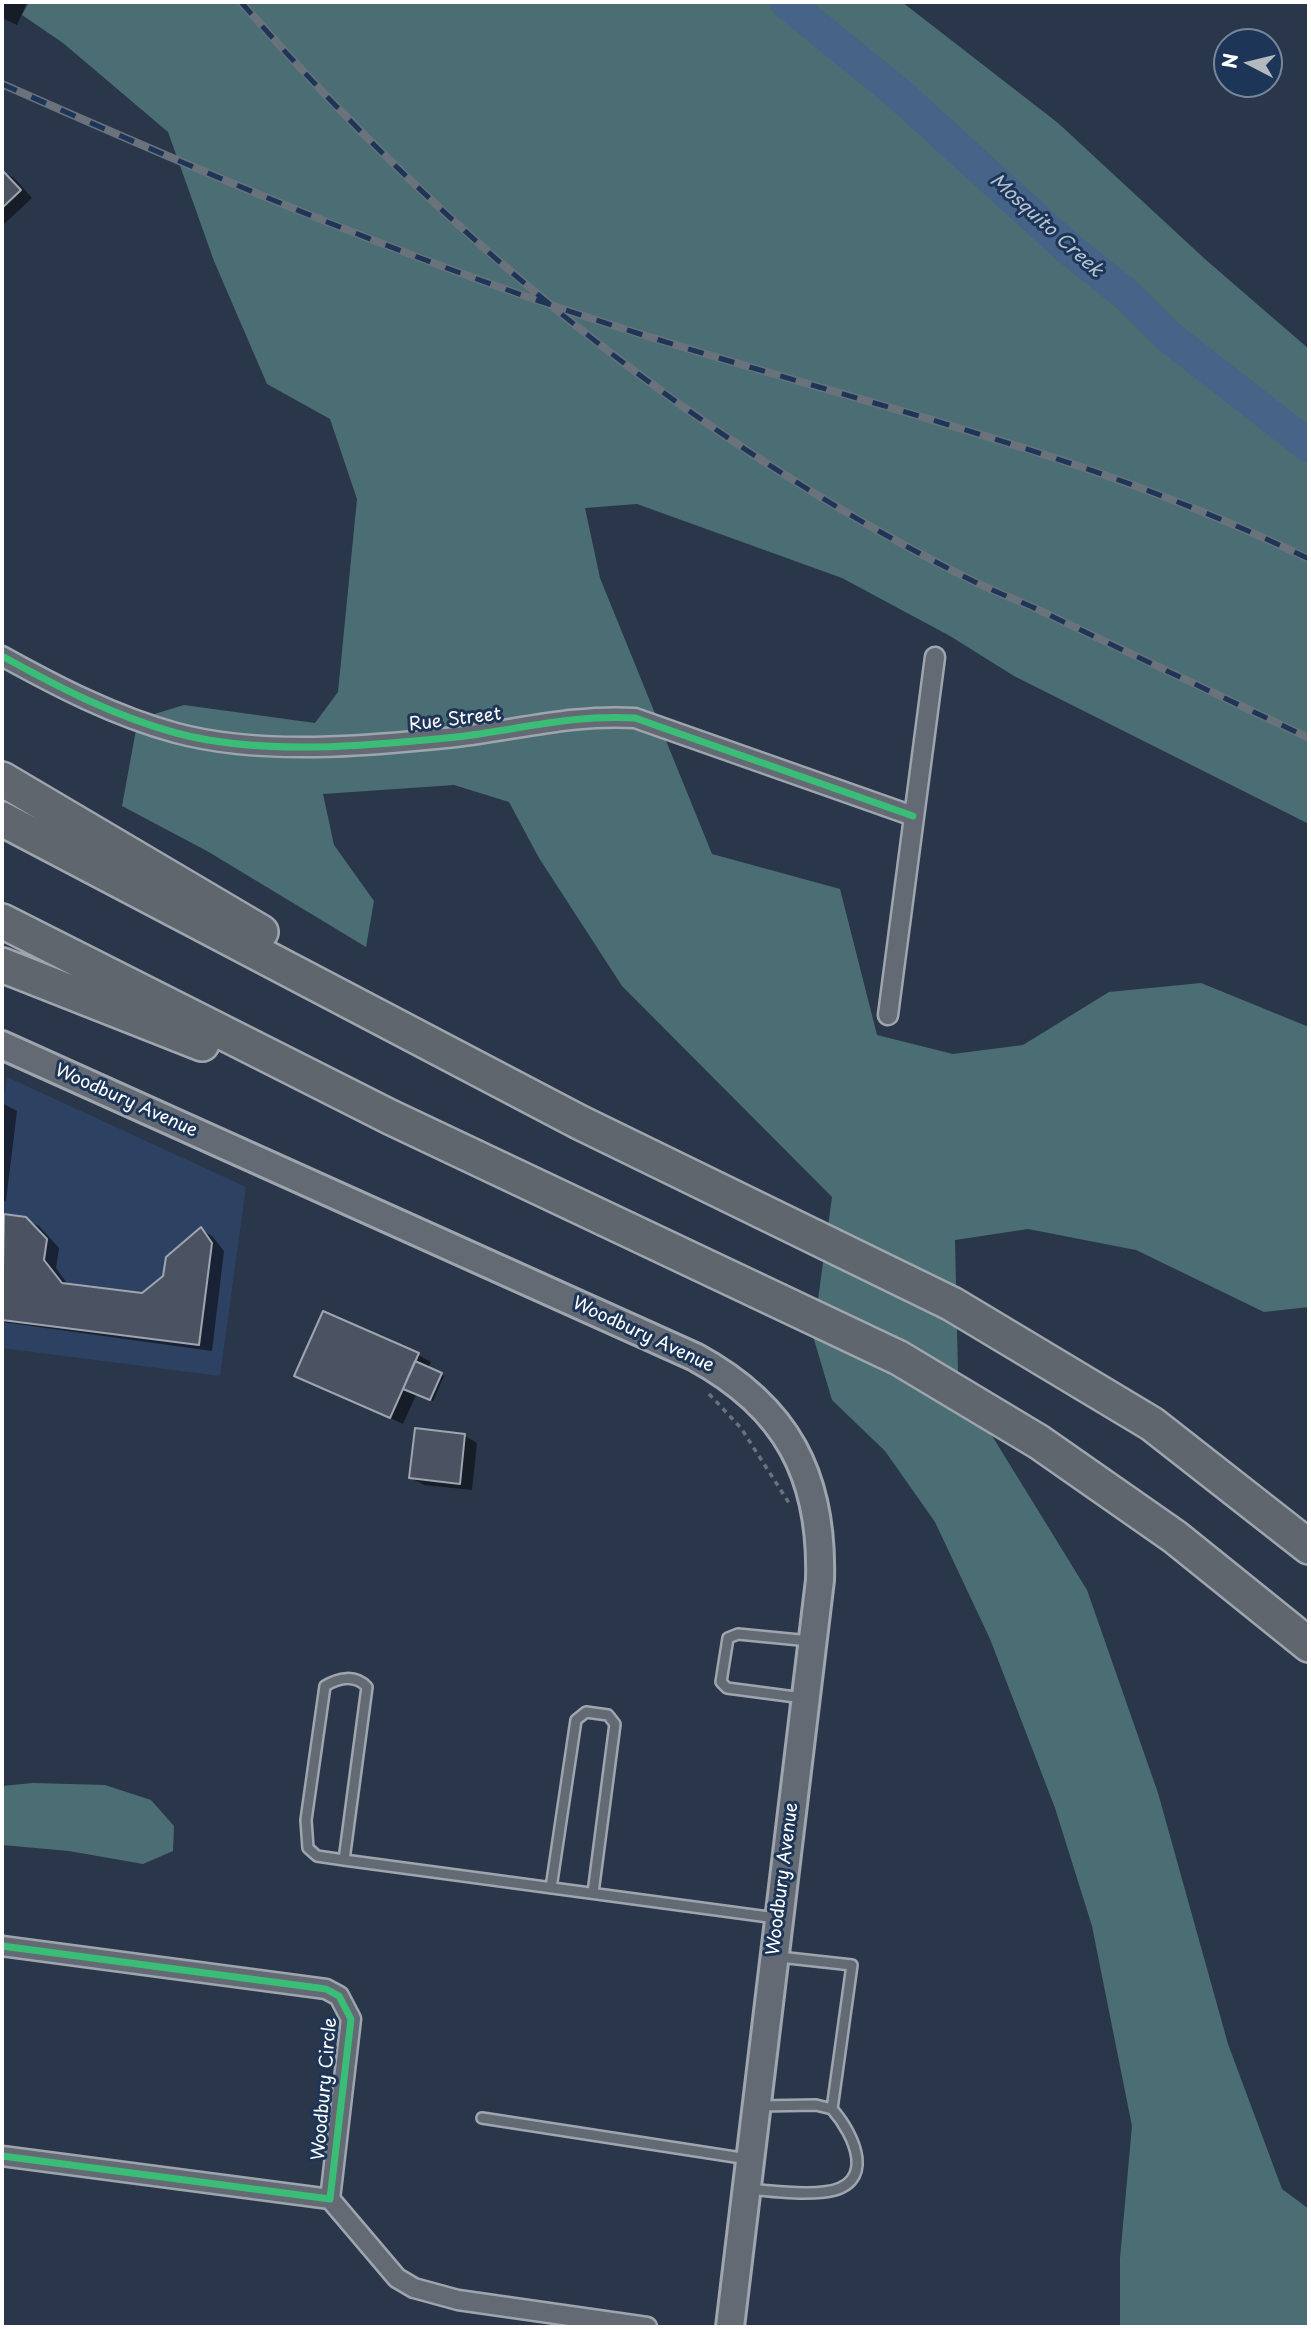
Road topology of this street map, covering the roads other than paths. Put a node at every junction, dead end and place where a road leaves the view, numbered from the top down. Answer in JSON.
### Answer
{"nodes":[{"id":1,"x":2,"y":656,"type":"edge"},
{"id":2,"x":935,"y":657,"type":"dead end"},
{"id":3,"x":2,"y":779,"type":"edge"},
{"id":4,"x":913,"y":816,"type":"junction"},
{"id":5,"x":2,"y":819,"type":"edge"},
{"id":6,"x":2,"y":921,"type":"edge"},
{"id":7,"x":2,"y":965,"type":"edge"},
{"id":8,"x":888,"y":1015,"type":"dead end"},
{"id":9,"x":2,"y":1045,"type":"edge"},
{"id":10,"x":390,"y":1117,"type":"junction"},
{"id":11,"x":579,"y":1122,"type":"junction"},
{"id":12,"x":1309,"y":1547,"type":"edge"},
{"id":13,"x":813,"y":1641,"type":"junction"},
{"id":14,"x":1309,"y":1645,"type":"edge"},
{"id":15,"x":805,"y":1699,"type":"junction"},
{"id":16,"x":344,"y":1860,"type":"junction"},
{"id":17,"x":551,"y":1888,"type":"junction"},
{"id":18,"x":593,"y":1893,"type":"junction"},
{"id":19,"x":778,"y":1918,"type":"junction"},
{"id":20,"x":2,"y":1946,"type":"edge"},
{"id":21,"x":773,"y":1957,"type":"junction"},
{"id":22,"x":756,"y":2106,"type":"junction"},
{"id":23,"x":832,"y":2109,"type":"junction"},
{"id":24,"x":482,"y":2118,"type":"dead end"},
{"id":25,"x":2,"y":2156,"type":"edge"},
{"id":26,"x":750,"y":2159,"type":"junction"},
{"id":27,"x":746,"y":2189,"type":"junction"},
{"id":28,"x":330,"y":2199,"type":"junction"},
{"id":29,"x":647,"y":2327,"type":"edge"},
{"id":30,"x":730,"y":2327,"type":"edge"}],
"edges":[{"from":1,"to":4,"type":"street","name":"Rue Street"},
{"from":2,"to":4,"type":"street"},
{"from":3,"to":11,"type":"highway"},
{"from":4,"to":8,"type":"street"},
{"from":5,"to":11,"type":"highway"},
{"from":6,"to":10,"type":"highway"},
{"from":7,"to":10,"type":"highway"},
{"from":9,"to":13,"type":"main road","name":"Woodbury Avenue"},
{"from":10,"to":14,"type":"highway"},
{"from":11,"to":12,"type":"highway"},
{"from":13,"to":15,"type":"main road","name":"Woodbury Avenue"},
{"from":13,"to":15,"type":"lane"},
{"from":15,"to":19,"type":"main road","name":"Woodbury Avenue"},
{"from":16,"to":16,"type":"lane"},
{"from":16,"to":17,"type":"lane"},
{"from":17,"to":18,"type":"lane"},
{"from":17,"to":18,"type":"lane"},
{"from":18,"to":19,"type":"lane"},
{"from":19,"to":21,"type":"main road","name":"Woodbury Avenue"},
{"from":20,"to":28,"type":"street","name":"Woodbury Circle"},
{"from":21,"to":22,"type":"main road","name":"Woodbury Avenue"},
{"from":21,"to":23,"type":"lane"},
{"from":22,"to":23,"type":"lane"},
{"from":22,"to":26,"type":"main road","name":"Woodbury Avenue"},
{"from":23,"to":27,"type":"lane"},
{"from":24,"to":26,"type":"lane"},
{"from":25,"to":28,"type":"street"},
{"from":26,"to":27,"type":"main road","name":"Woodbury Avenue"},
{"from":27,"to":30,"type":"main road","name":"Woodbury Avenue"},
{"from":28,"to":29,"type":"street"}]}
